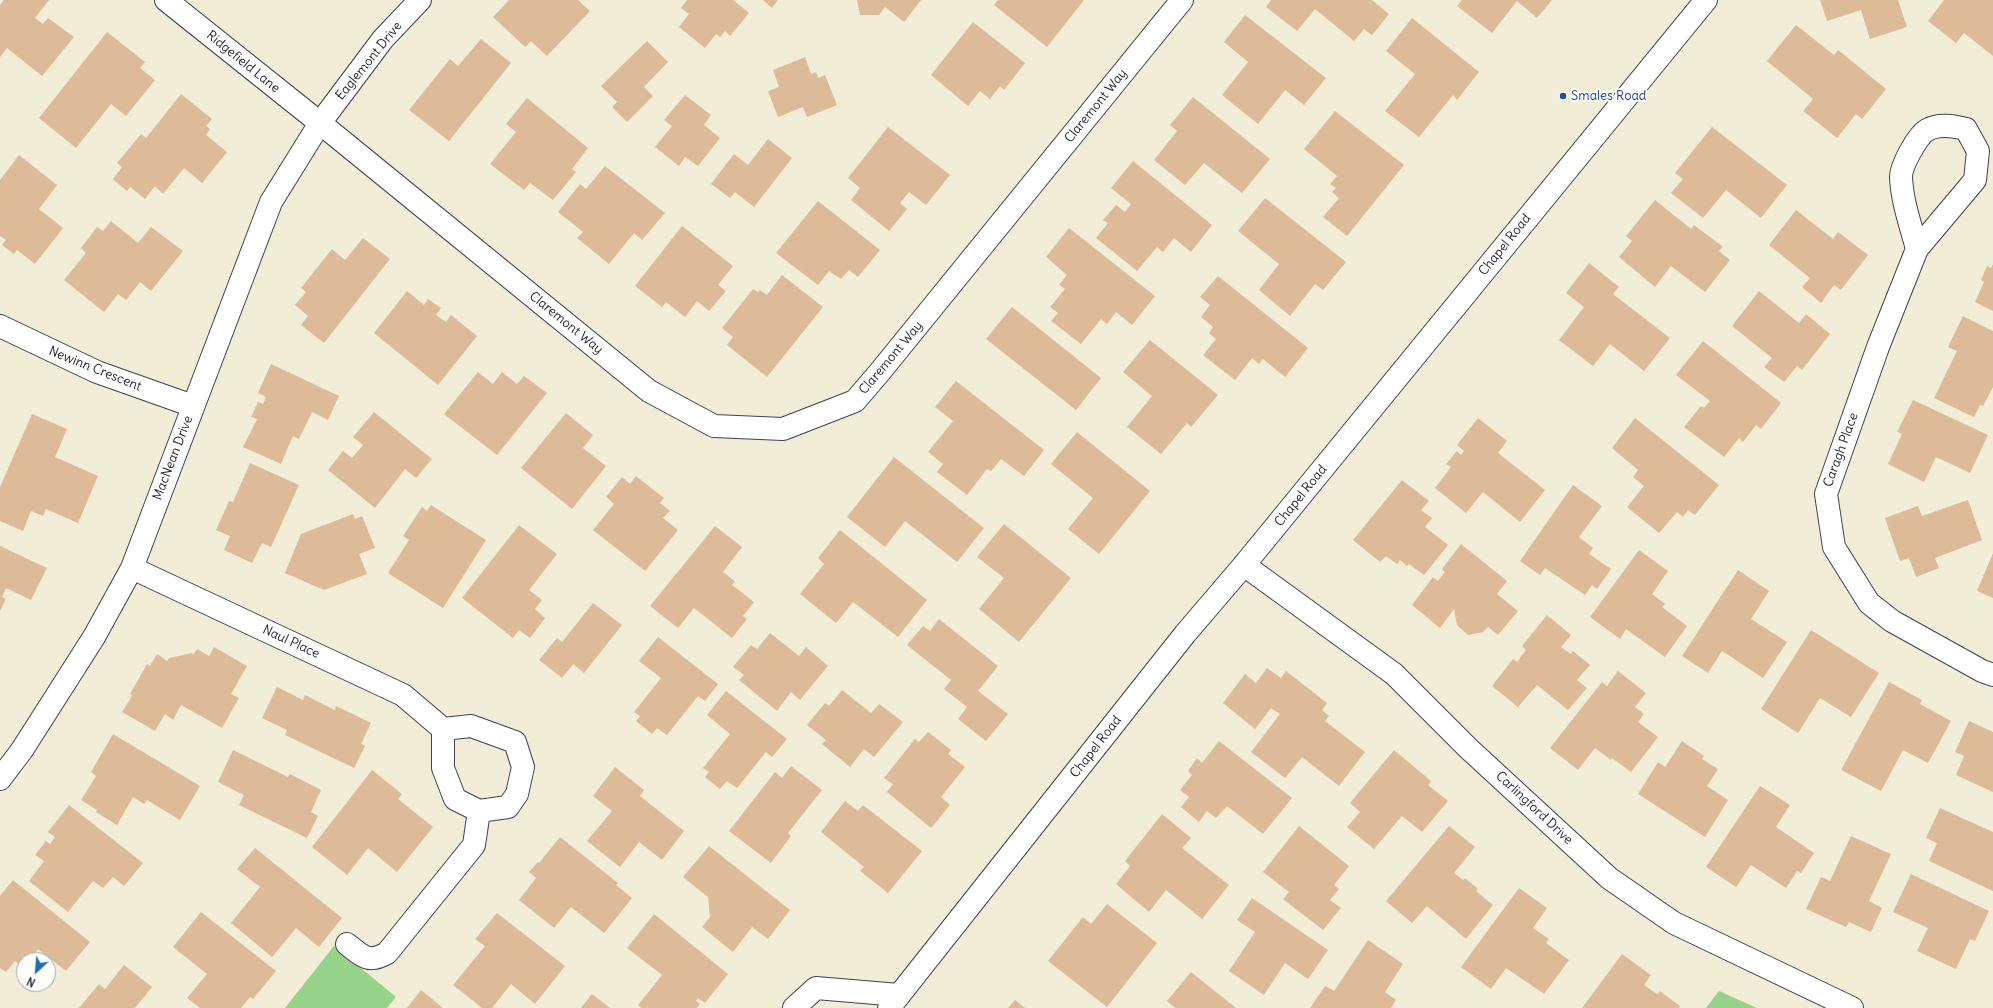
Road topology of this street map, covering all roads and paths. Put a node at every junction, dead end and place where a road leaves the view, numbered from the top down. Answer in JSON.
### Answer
{"nodes":[{"id":1,"x":166,"y":0,"type":"edge"},
{"id":2,"x":420,"y":0,"type":"edge"},
{"id":3,"x":1182,"y":0,"type":"edge"},
{"id":4,"x":1706,"y":0,"type":"edge"},
{"id":5,"x":320,"y":123,"type":"junction"},
{"id":6,"x":1917,"y":249,"type":"junction"},
{"id":7,"x":0,"y":326,"type":"edge"},
{"id":8,"x":193,"y":406,"type":"junction"},
{"id":9,"x":1244,"y":565,"type":"junction"},
{"id":10,"x":132,"y":568,"type":"junction"},
{"id":11,"x":1993,"y":675,"type":"edge"},
{"id":12,"x":443,"y":728,"type":"junction"},
{"id":13,"x":0,"y":779,"type":"edge"},
{"id":14,"x":479,"y":811,"type":"junction"},
{"id":15,"x":347,"y":944,"type":"dead end"},
{"id":16,"x":894,"y":1002,"type":"edge"},
{"id":17,"x":794,"y":1008,"type":"edge"},
{"id":18,"x":1852,"y":1008,"type":"edge"}],
"edges":[{"from":1,"to":5,"type":"street","name":"Ridgefield Lane"},
{"from":2,"to":5,"type":"street","name":"Eaglemont Drive"},
{"from":3,"to":5,"type":"street","name":"Claremont Way"},
{"from":4,"to":9,"type":"street","name":"Chapel Road"},
{"from":5,"to":8,"type":"street","name":"MacNean Drive"},
{"from":6,"to":6,"type":"street","name":"Caragh Place"},
{"from":6,"to":11,"type":"street","name":"Caragh Place"},
{"from":7,"to":8,"type":"street","name":"Newinn Crescent"},
{"from":8,"to":10,"type":"street","name":"MacNean Drive"},
{"from":9,"to":16,"type":"street","name":"Chapel Road"},
{"from":9,"to":18,"type":"street","name":"Carlingford Drive"},
{"from":10,"to":12,"type":"street","name":"Naul Place"},
{"from":10,"to":13,"type":"street","name":"MacNean Drive"},
{"from":12,"to":14,"type":"street"},
{"from":12,"to":14,"type":"street"},
{"from":14,"to":15,"type":"street"},
{"from":16,"to":17,"type":"street","name":"Chapel Road"}]}
